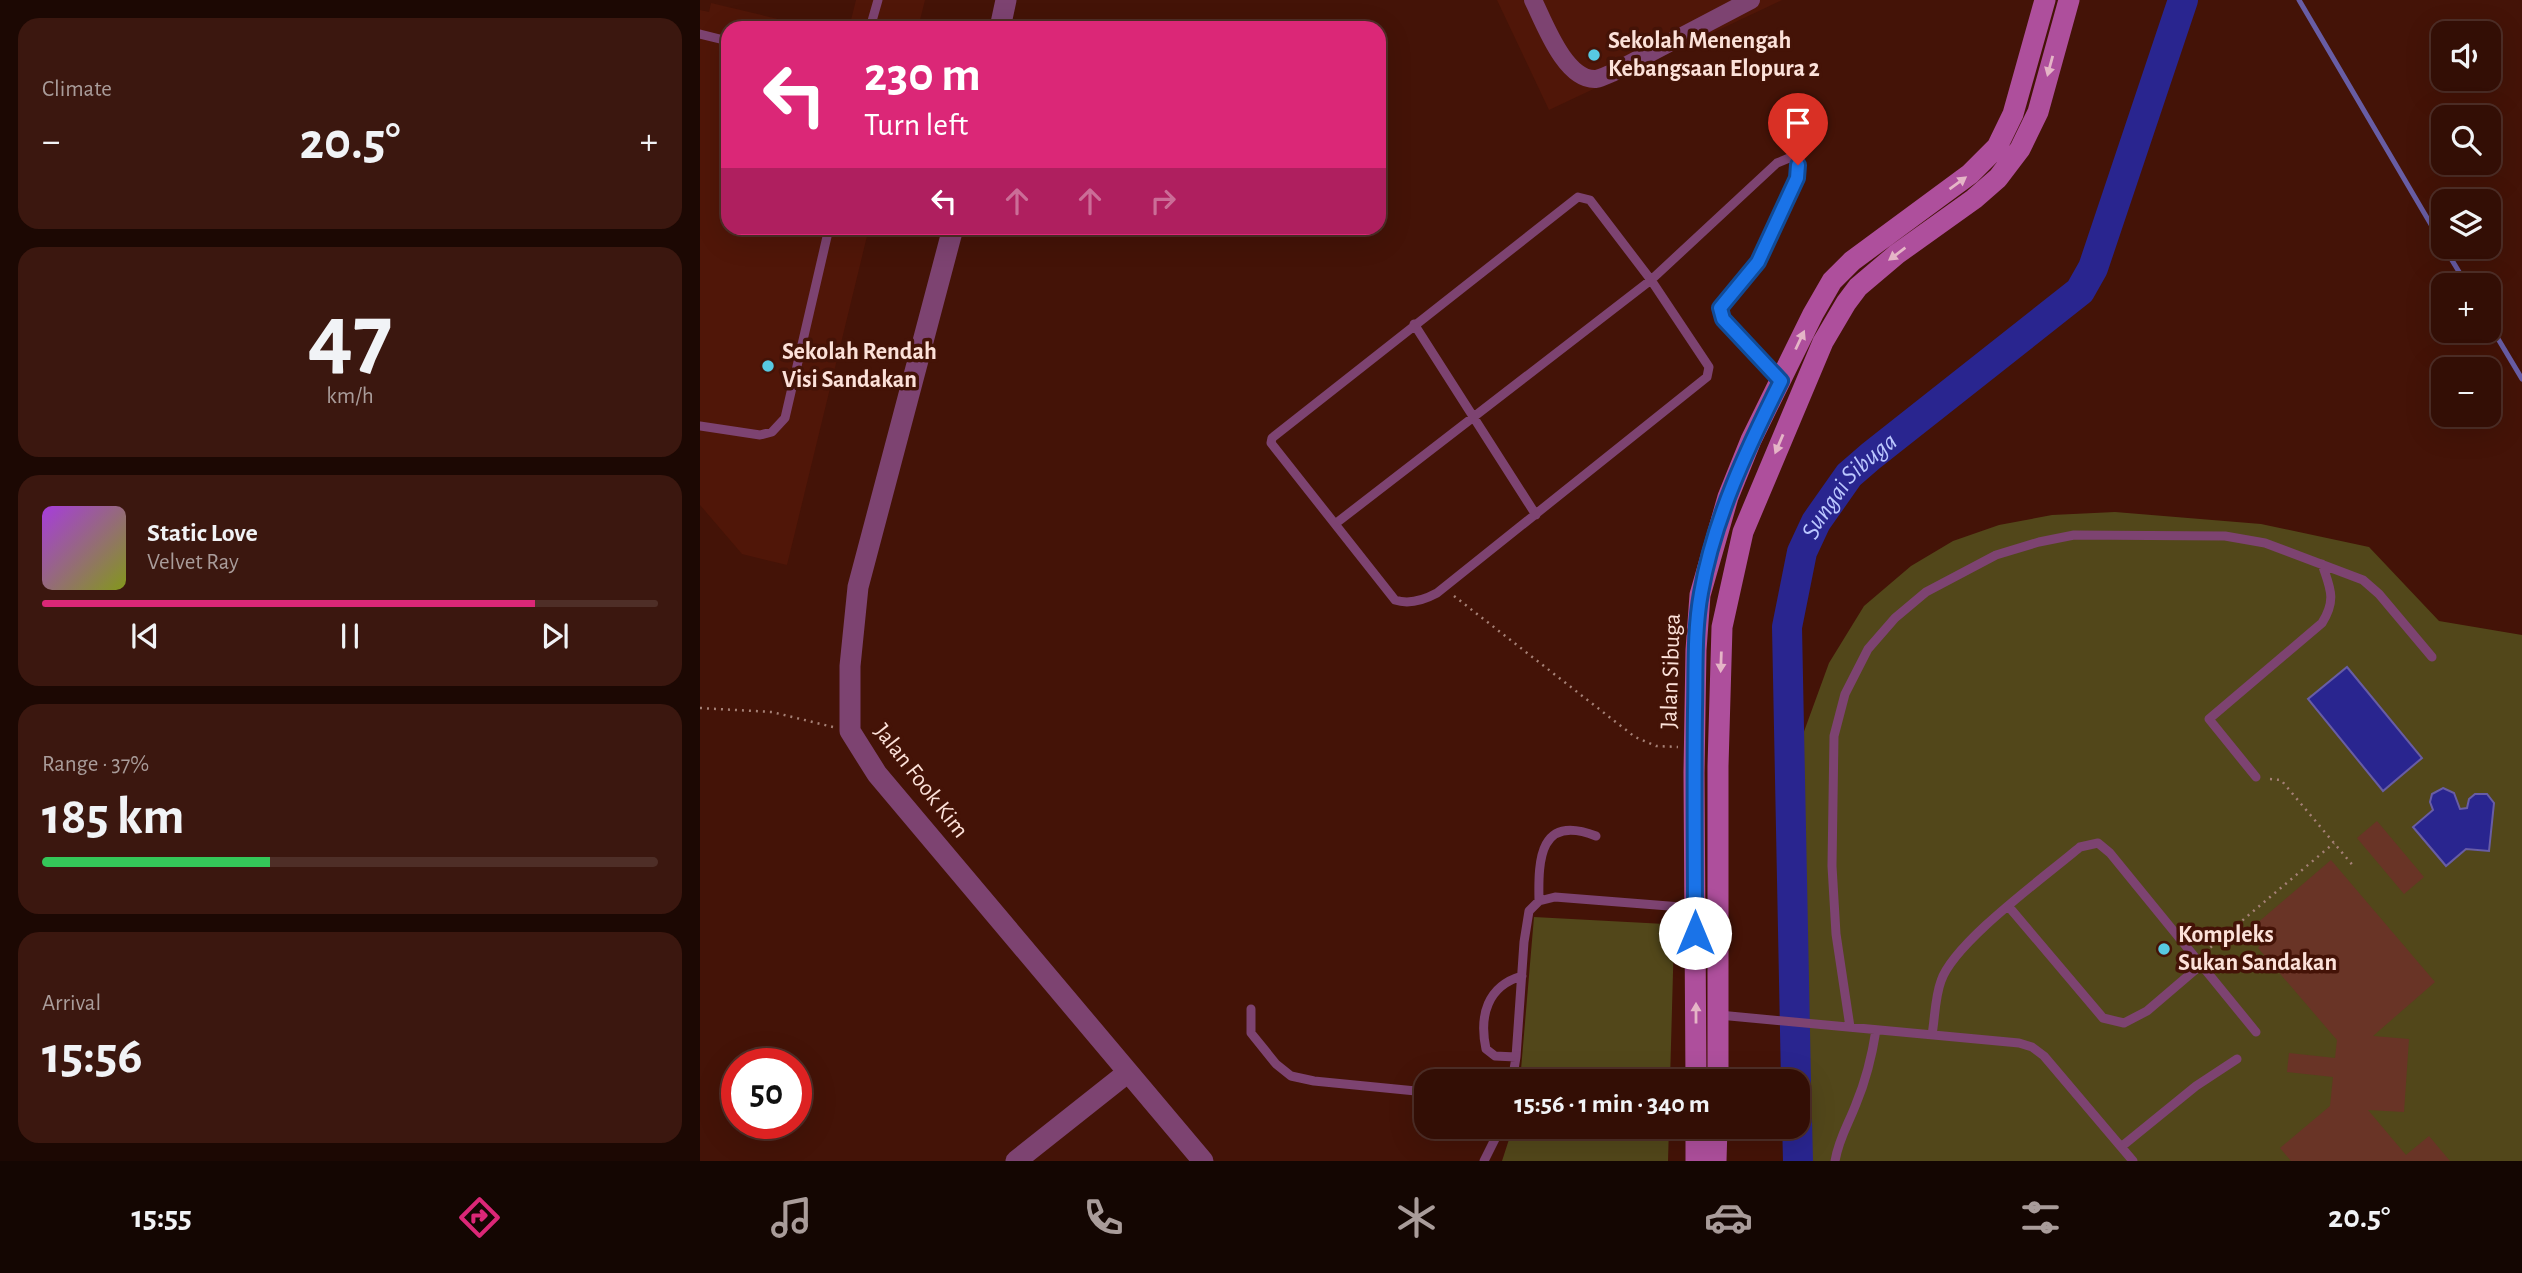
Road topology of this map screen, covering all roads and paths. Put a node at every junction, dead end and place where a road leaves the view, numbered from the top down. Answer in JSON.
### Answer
{"nodes":[{"id":1,"x":878,"y":0,"type":"edge"},
{"id":2,"x":1006,"y":0,"type":"edge"},
{"id":3,"x":1533,"y":0,"type":"edge"},
{"id":4,"x":1751,"y":0,"type":"edge"},
{"id":5,"x":2045,"y":0,"type":"edge"},
{"id":6,"x":2069,"y":0,"type":"edge"},
{"id":7,"x":872,"y":21,"type":"edge"},
{"id":8,"x":1002,"y":21,"type":"edge"},
{"id":9,"x":700,"y":34,"type":"edge"},
{"id":10,"x":721,"y":39,"type":"edge"},
{"id":11,"x":826,"y":235,"type":"edge"},
{"id":12,"x":951,"y":235,"type":"edge"},
{"id":13,"x":1651,"y":280,"type":"junction"},
{"id":14,"x":1414,"y":324,"type":"junction"},
{"id":15,"x":1781,"y":381,"type":"junction"},
{"id":16,"x":1474,"y":415,"type":"junction"},
{"id":17,"x":700,"y":426,"type":"edge"},
{"id":18,"x":1536,"y":515,"type":"junction"},
{"id":19,"x":1335,"y":524,"type":"junction"},
{"id":20,"x":2322,"y":564,"type":"junction"},
{"id":21,"x":1443,"y":587,"type":"junction"},
{"id":22,"x":2432,"y":657,"type":"dead end"},
{"id":23,"x":700,"y":708,"type":"edge"},
{"id":24,"x":850,"y":731,"type":"junction"},
{"id":25,"x":1695,"y":747,"type":"junction"},
{"id":26,"x":2256,"y":777,"type":"dead end"},
{"id":27,"x":2281,"y":780,"type":"dead end"},
{"id":28,"x":1596,"y":836,"type":"dead end"},
{"id":29,"x":2334,"y":843,"type":"junction"},
{"id":30,"x":2355,"y":868,"type":"dead end"},
{"id":31,"x":1539,"y":901,"type":"junction"},
{"id":32,"x":2009,"y":907,"type":"junction"},
{"id":33,"x":1695,"y":908,"type":"junction"},
{"id":34,"x":2200,"y":961,"type":"junction"},
{"id":35,"x":1522,"y":976,"type":"junction"},
{"id":36,"x":1251,"y":1009,"type":"dead end"},
{"id":37,"x":1718,"y":1015,"type":"junction"},
{"id":38,"x":1850,"y":1027,"type":"junction"},
{"id":39,"x":1876,"y":1030,"type":"junction"},
{"id":40,"x":2256,"y":1032,"type":"dead end"},
{"id":41,"x":1932,"y":1035,"type":"junction"},
{"id":42,"x":1517,"y":1058,"type":"junction"},
{"id":43,"x":2237,"y":1059,"type":"dead end"},
{"id":44,"x":1515,"y":1069,"type":"edge"},
{"id":45,"x":1696,"y":1069,"type":"edge"},
{"id":46,"x":1718,"y":1069,"type":"edge"},
{"id":47,"x":1127,"y":1073,"type":"junction"},
{"id":48,"x":1414,"y":1091,"type":"edge"},
{"id":49,"x":1495,"y":1139,"type":"edge"},
{"id":50,"x":1696,"y":1139,"type":"edge"},
{"id":51,"x":1717,"y":1139,"type":"edge"},
{"id":52,"x":2121,"y":1147,"type":"junction"},
{"id":53,"x":1016,"y":1161,"type":"edge"},
{"id":54,"x":1203,"y":1161,"type":"edge"},
{"id":55,"x":1483,"y":1161,"type":"edge"},
{"id":56,"x":1696,"y":1161,"type":"edge"},
{"id":57,"x":1716,"y":1161,"type":"edge"},
{"id":58,"x":1835,"y":1161,"type":"edge"},
{"id":59,"x":2133,"y":1161,"type":"edge"}],
"edges":[{"from":1,"to":7,"type":"lane"},
{"from":2,"to":8,"type":"street"},
{"from":3,"to":4,"type":"street"},
{"from":15,"to":5,"type":"main road","name":"Jalan Sibuga","one_way":true},
{"from":6,"to":37,"type":"main road","name":"Jalan Sibuga","one_way":true},
{"from":9,"to":10,"type":"lane"},
{"from":11,"to":17,"type":"lane"},
{"from":12,"to":24,"type":"street","name":"Jalan Fook Kim"},
{"from":13,"to":14,"type":"lane"},
{"from":13,"to":15,"type":"lane"},
{"from":13,"to":16,"type":"lane"},
{"from":13,"to":18,"type":"lane"},
{"from":14,"to":16,"type":"lane"},
{"from":14,"to":19,"type":"lane"},
{"from":15,"to":25,"type":"main road","name":"Jalan Sibuga"},
{"from":16,"to":18,"type":"lane"},
{"from":16,"to":19,"type":"lane"},
{"from":18,"to":21,"type":"lane"},
{"from":19,"to":21,"type":"lane"},
{"from":20,"to":22,"type":"lane"},
{"from":20,"to":26,"type":"lane"},
{"from":20,"to":38,"type":"lane"},
{"from":21,"to":25,"type":"path"},
{"from":23,"to":24,"type":"path"},
{"from":24,"to":47,"type":"street","name":"Jalan Fook Kim"},
{"from":25,"to":33,"type":"main road","name":"Jalan Sibuga"},
{"from":27,"to":29,"type":"path"},
{"from":28,"to":31,"type":"lane"},
{"from":29,"to":30,"type":"path"},
{"from":29,"to":34,"type":"path"},
{"from":31,"to":33,"type":"lane"},
{"from":31,"to":35,"type":"lane"},
{"from":32,"to":34,"type":"lane"},
{"from":32,"to":34,"type":"lane"},
{"from":32,"to":41,"type":"lane"},
{"from":45,"to":33,"type":"main road","name":"Jalan Sibuga","one_way":true},
{"from":34,"to":40,"type":"lane"},
{"from":35,"to":42,"type":"lane"},
{"from":35,"to":42,"type":"lane"},
{"from":36,"to":48,"type":"lane"},
{"from":37,"to":38,"type":"lane"},
{"from":37,"to":46,"type":"main road","name":"Jalan Sibuga"},
{"from":38,"to":39,"type":"lane"},
{"from":39,"to":41,"type":"lane"},
{"from":39,"to":58,"type":"lane"},
{"from":41,"to":52,"type":"lane"},
{"from":42,"to":44,"type":"lane"},
{"from":43,"to":52,"type":"lane"},
{"from":47,"to":53,"type":"street"},
{"from":47,"to":54,"type":"street","name":"Jalan Fook Kim"},
{"from":49,"to":55,"type":"lane"},
{"from":50,"to":56,"type":"main road"},
{"from":51,"to":57,"type":"main road"},
{"from":52,"to":59,"type":"lane"}]}
